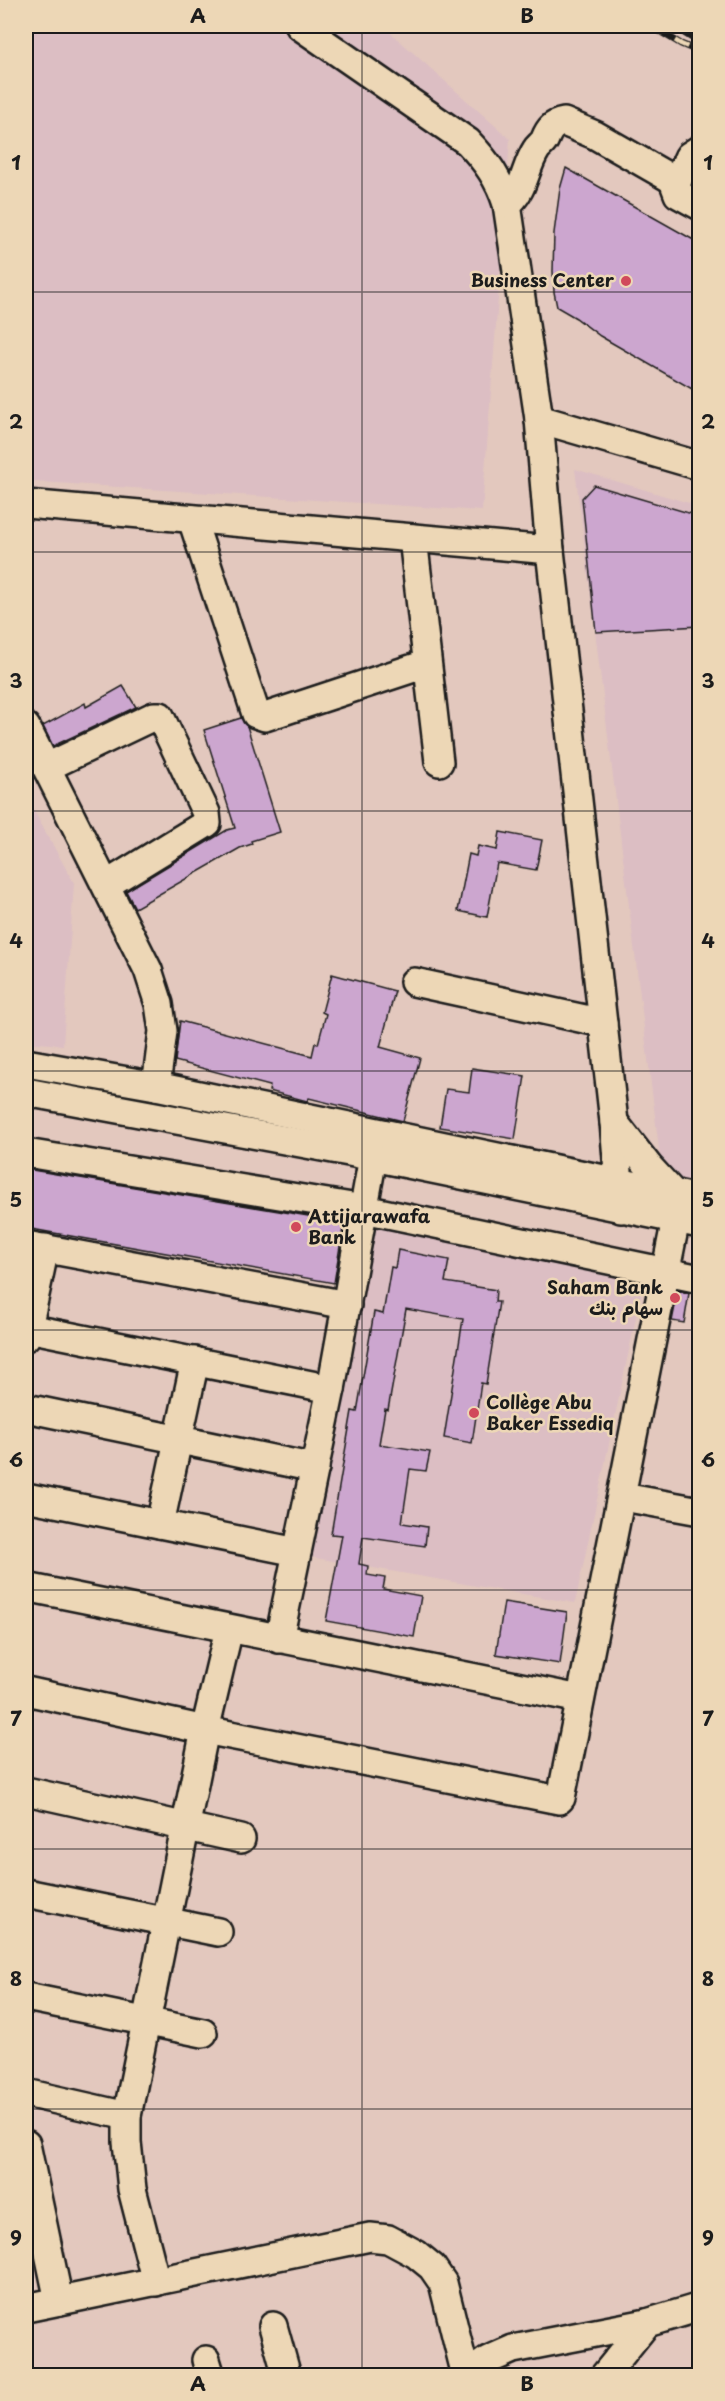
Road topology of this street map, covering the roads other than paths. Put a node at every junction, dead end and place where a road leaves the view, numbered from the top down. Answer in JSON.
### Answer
{"nodes":[{"id":1,"x":300,"y":26,"type":"edge"},
{"id":2,"x":699,"y":149,"type":"edge"},
{"id":3,"x":676,"y":182,"type":"junction"},
{"id":4,"x":507,"y":204,"type":"junction"},
{"id":5,"x":699,"y":206,"type":"edge"},
{"id":6,"x":539,"y":419,"type":"junction"},
{"id":7,"x":699,"y":466,"type":"edge"},
{"id":8,"x":26,"y":504,"type":"edge"},
{"id":9,"x":192,"y":519,"type":"junction"},
{"id":10,"x":412,"y":538,"type":"junction"},
{"id":11,"x":550,"y":550,"type":"junction"},
{"id":12,"x":426,"y":664,"type":"junction"},
{"id":13,"x":26,"y":727,"type":"edge"},
{"id":14,"x":439,"y":762,"type":"dead end"},
{"id":15,"x":47,"y":767,"type":"junction"},
{"id":16,"x":106,"y":885,"type":"junction"},
{"id":17,"x":414,"y":982,"type":"dead end"},
{"id":18,"x":603,"y":1023,"type":"junction"},
{"id":19,"x":26,"y":1063,"type":"edge"},
{"id":20,"x":156,"y":1086,"type":"junction"},
{"id":21,"x":26,"y":1092,"type":"edge"},
{"id":22,"x":614,"y":1122,"type":"junction"},
{"id":23,"x":26,"y":1153,"type":"edge"},
{"id":24,"x":373,"y":1157,"type":"junction"},
{"id":25,"x":618,"y":1183,"type":"junction"},
{"id":26,"x":699,"y":1199,"type":"edge"},
{"id":27,"x":364,"y":1209,"type":"junction"},
{"id":28,"x":621,"y":1209,"type":"junction"},
{"id":29,"x":683,"y":1212,"type":"edge"},
{"id":30,"x":35,"y":1246,"type":"edge"},
{"id":31,"x":666,"y":1273,"type":"junction"},
{"id":32,"x":699,"y":1279,"type":"edge"},
{"id":33,"x":346,"y":1305,"type":"junction"},
{"id":34,"x":27,"y":1333,"type":"edge"},
{"id":35,"x":195,"y":1361,"type":"junction"},
{"id":36,"x":331,"y":1389,"type":"junction"},
{"id":37,"x":26,"y":1408,"type":"edge"},
{"id":38,"x":177,"y":1439,"type":"junction"},
{"id":39,"x":315,"y":1468,"type":"junction"},
{"id":40,"x":26,"y":1497,"type":"edge"},
{"id":41,"x":623,"y":1497,"type":"junction"},
{"id":42,"x":699,"y":1511,"type":"edge"},
{"id":43,"x":160,"y":1524,"type":"junction"},
{"id":44,"x":297,"y":1552,"type":"junction"},
{"id":45,"x":26,"y":1587,"type":"edge"},
{"id":46,"x":229,"y":1629,"type":"junction"},
{"id":47,"x":279,"y":1639,"type":"junction"},
{"id":48,"x":26,"y":1691,"type":"edge"},
{"id":49,"x":580,"y":1699,"type":"junction"},
{"id":50,"x":205,"y":1730,"type":"junction"},
{"id":51,"x":26,"y":1791,"type":"edge"},
{"id":52,"x":185,"y":1826,"type":"junction"},
{"id":53,"x":241,"y":1839,"type":"dead end"},
{"id":54,"x":26,"y":1893,"type":"edge"},
{"id":55,"x":164,"y":1922,"type":"junction"},
{"id":56,"x":218,"y":1932,"type":"dead end"},
{"id":57,"x":26,"y":1997,"type":"edge"},
{"id":58,"x":145,"y":2021,"type":"junction"},
{"id":59,"x":203,"y":2033,"type":"dead end"},
{"id":60,"x":26,"y":2094,"type":"edge"},
{"id":61,"x":127,"y":2116,"type":"junction"},
{"id":62,"x":26,"y":2144,"type":"edge"},
{"id":63,"x":156,"y":2282,"type":"junction"},
{"id":64,"x":59,"y":2301,"type":"junction"},
{"id":65,"x":699,"y":2307,"type":"edge"},
{"id":66,"x":26,"y":2308,"type":"edge"},
{"id":67,"x":647,"y":2323,"type":"junction"},
{"id":68,"x":273,"y":2326,"type":"dead end"},
{"id":69,"x":287,"y":2376,"type":"edge"},
{"id":70,"x":466,"y":2376,"type":"edge"},
{"id":71,"x":604,"y":2376,"type":"edge"}],
"edges":[{"from":1,"to":4,"type":"street"},
{"from":2,"to":3,"type":"street"},
{"from":3,"to":4,"type":"street"},
{"from":3,"to":5,"type":"street"},
{"from":4,"to":6,"type":"street"},
{"from":6,"to":7,"type":"street"},
{"from":6,"to":11,"type":"street"},
{"from":8,"to":9,"type":"street"},
{"from":9,"to":10,"type":"street"},
{"from":9,"to":12,"type":"street"},
{"from":10,"to":11,"type":"street"},
{"from":10,"to":12,"type":"street"},
{"from":11,"to":18,"type":"street"},
{"from":12,"to":14,"type":"street"},
{"from":13,"to":15,"type":"street"},
{"from":15,"to":16,"type":"street"},
{"from":15,"to":16,"type":"street"},
{"from":16,"to":20,"type":"street"},
{"from":17,"to":18,"type":"street"},
{"from":18,"to":22,"type":"street"},
{"from":19,"to":20,"type":"street"},
{"from":20,"to":25,"type":"street"},
{"from":21,"to":24,"type":"street"},
{"from":22,"to":25,"type":"street"},
{"from":22,"to":29,"type":"street"},
{"from":23,"to":27,"type":"street"},
{"from":24,"to":27,"type":"street"},
{"from":24,"to":28,"type":"street"},
{"from":25,"to":28,"type":"street"},
{"from":25,"to":29,"type":"street"},
{"from":26,"to":29,"type":"street"},
{"from":27,"to":31,"type":"street"},
{"from":27,"to":33,"type":"street"},
{"from":28,"to":29,"type":"street"},
{"from":29,"to":31,"type":"street"},
{"from":30,"to":33,"type":"street"},
{"from":30,"to":34,"type":"street"},
{"from":31,"to":32,"type":"street"},
{"from":31,"to":41,"type":"street"},
{"from":33,"to":36,"type":"street"},
{"from":34,"to":35,"type":"street"},
{"from":35,"to":36,"type":"street"},
{"from":35,"to":38,"type":"street"},
{"from":36,"to":39,"type":"street"},
{"from":37,"to":38,"type":"street"},
{"from":38,"to":39,"type":"street"},
{"from":38,"to":43,"type":"street"},
{"from":39,"to":44,"type":"street"},
{"from":40,"to":43,"type":"street"},
{"from":41,"to":42,"type":"street"},
{"from":41,"to":49,"type":"street"},
{"from":43,"to":44,"type":"street"},
{"from":44,"to":47,"type":"street"},
{"from":45,"to":46,"type":"street"},
{"from":46,"to":47,"type":"street"},
{"from":46,"to":50,"type":"street"},
{"from":47,"to":49,"type":"street"},
{"from":48,"to":50,"type":"street"},
{"from":49,"to":50,"type":"street"},
{"from":50,"to":52,"type":"street"},
{"from":51,"to":52,"type":"street"},
{"from":52,"to":53,"type":"street"},
{"from":52,"to":55,"type":"street"},
{"from":54,"to":55,"type":"street"},
{"from":55,"to":56,"type":"street"},
{"from":55,"to":58,"type":"street"},
{"from":57,"to":58,"type":"street"},
{"from":58,"to":59,"type":"street"},
{"from":58,"to":61,"type":"street"},
{"from":60,"to":61,"type":"street"},
{"from":61,"to":63,"type":"street"},
{"from":62,"to":64,"type":"street"},
{"from":63,"to":64,"type":"street"},
{"from":63,"to":70,"type":"street"},
{"from":64,"to":66,"type":"street"},
{"from":65,"to":67,"type":"street"},
{"from":67,"to":70,"type":"street"},
{"from":67,"to":71,"type":"street"},
{"from":68,"to":69,"type":"street"}]}
